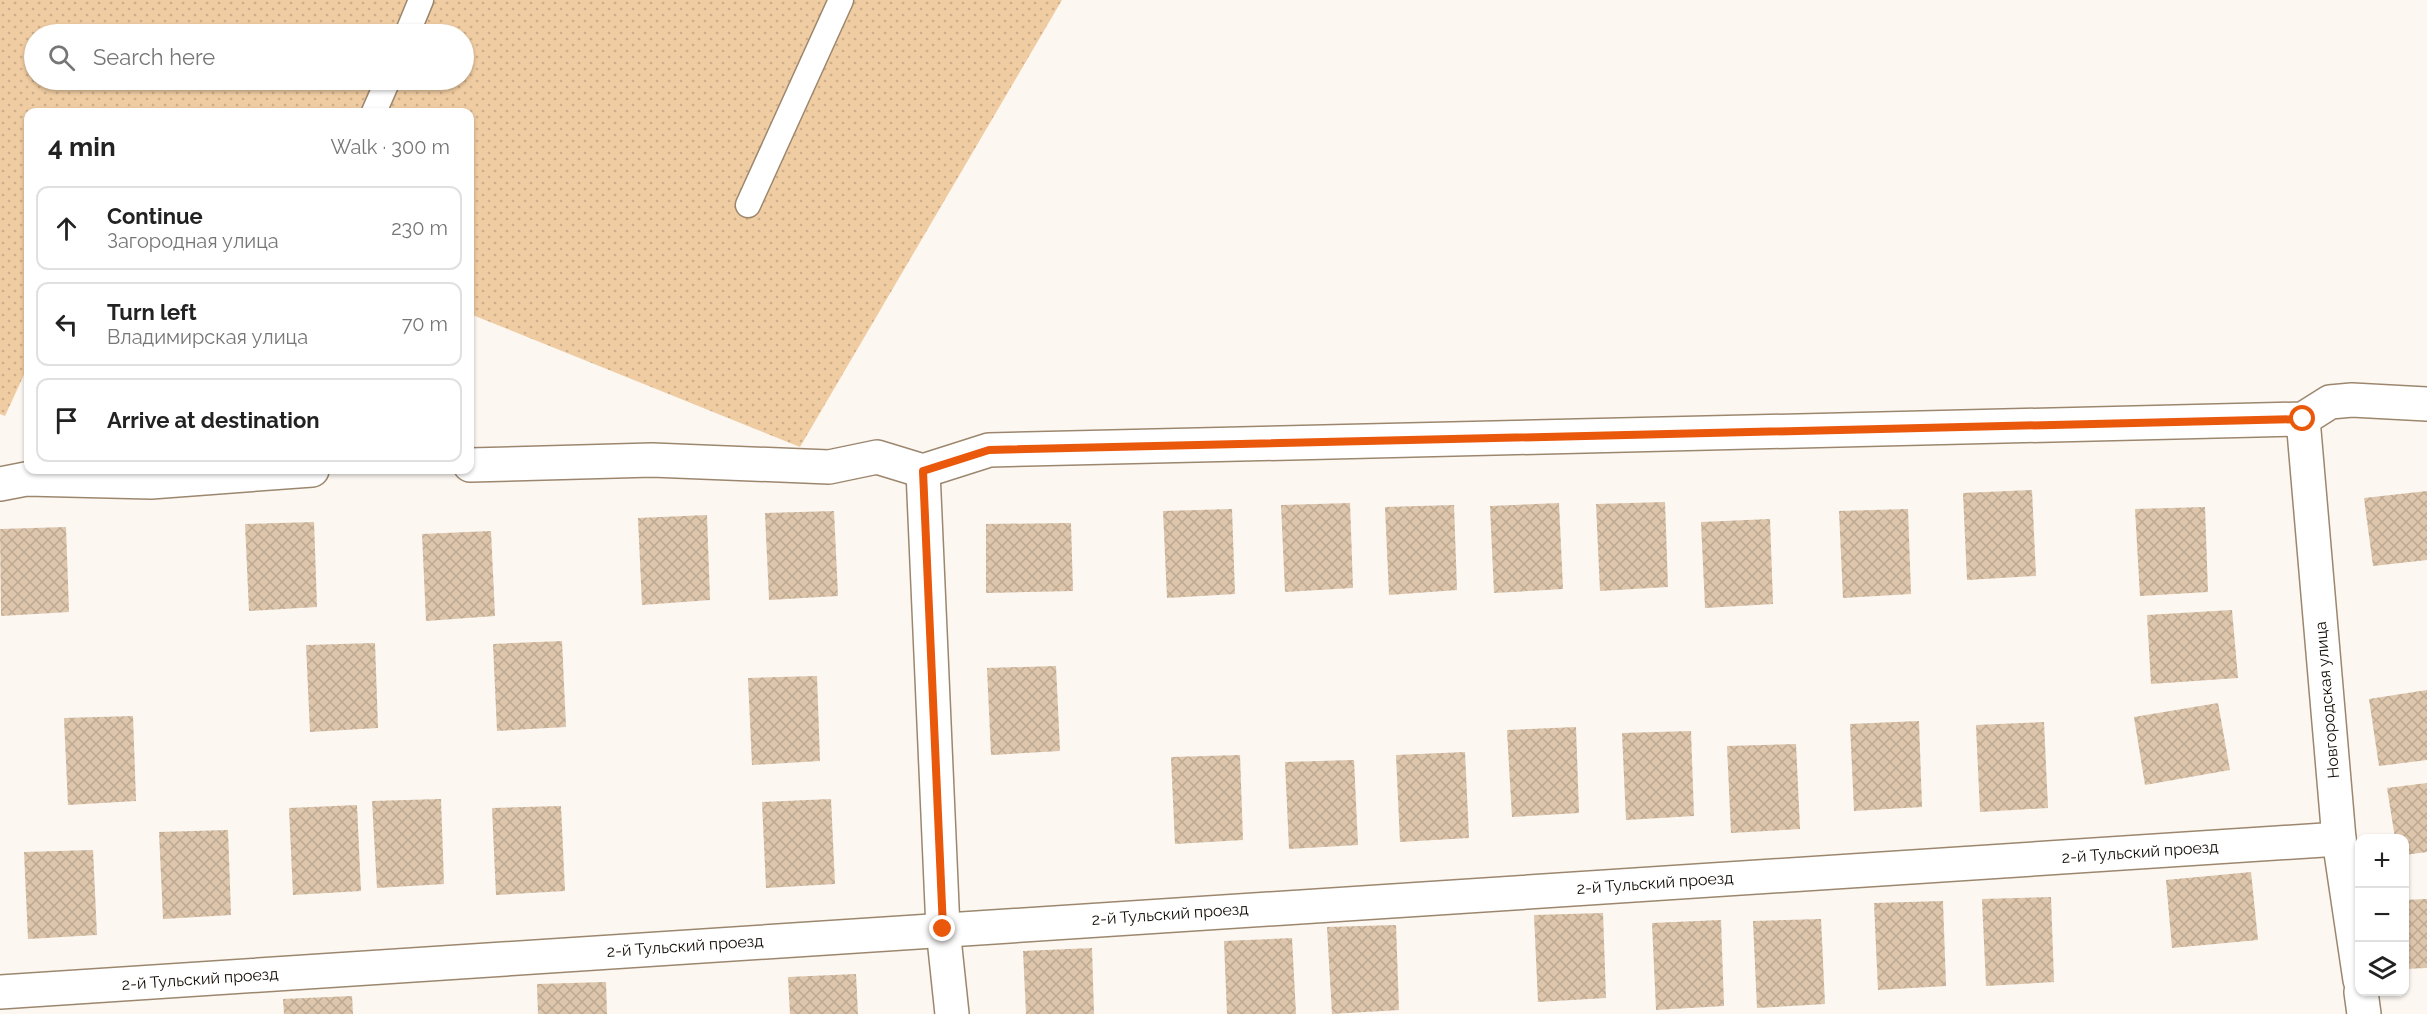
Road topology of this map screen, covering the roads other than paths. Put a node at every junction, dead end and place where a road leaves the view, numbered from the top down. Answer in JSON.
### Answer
{"nodes":[{"id":1,"x":421,"y":0,"type":"edge"},
{"id":2,"x":842,"y":0,"type":"edge"},
{"id":3,"x":411,"y":24,"type":"edge"},
{"id":4,"x":384,"y":90,"type":"edge"},
{"id":5,"x":376,"y":108,"type":"edge"},
{"id":6,"x":748,"y":205,"type":"dead end"},
{"id":7,"x":2427,"y":404,"type":"edge"},
{"id":8,"x":2303,"y":419,"type":"junction"},
{"id":9,"x":474,"y":465,"type":"edge"},
{"id":10,"x":923,"y":471,"type":"junction"},
{"id":11,"x":258,"y":474,"type":"edge"},
{"id":12,"x":0,"y":484,"type":"edge"},
{"id":13,"x":2339,"y":839,"type":"junction"},
{"id":14,"x":943,"y":929,"type":"junction"},
{"id":15,"x":2355,"y":946,"type":"edge"},
{"id":16,"x":0,"y":992,"type":"edge"},
{"id":17,"x":2362,"y":996,"type":"edge"},
{"id":18,"x":952,"y":1014,"type":"edge"},
{"id":19,"x":2364,"y":1014,"type":"edge"}],
"edges":[{"from":1,"to":3,"type":"lane"},
{"from":2,"to":6,"type":"lane"},
{"from":4,"to":5,"type":"lane"},
{"from":7,"to":8,"type":"street"},
{"from":8,"to":10,"type":"street"},
{"from":8,"to":13,"type":"street","name":"Новгородская улица"},
{"from":9,"to":10,"type":"street"},
{"from":10,"to":14,"type":"street"},
{"from":11,"to":12,"type":"street"},
{"from":13,"to":14,"type":"street","name":"2-й Тульский проезд"},
{"from":13,"to":15,"type":"street","name":"Новгородская улица"},
{"from":14,"to":16,"type":"street","name":"2-й Тульский проезд"},
{"from":14,"to":18,"type":"street"},
{"from":17,"to":19,"type":"street"}]}
